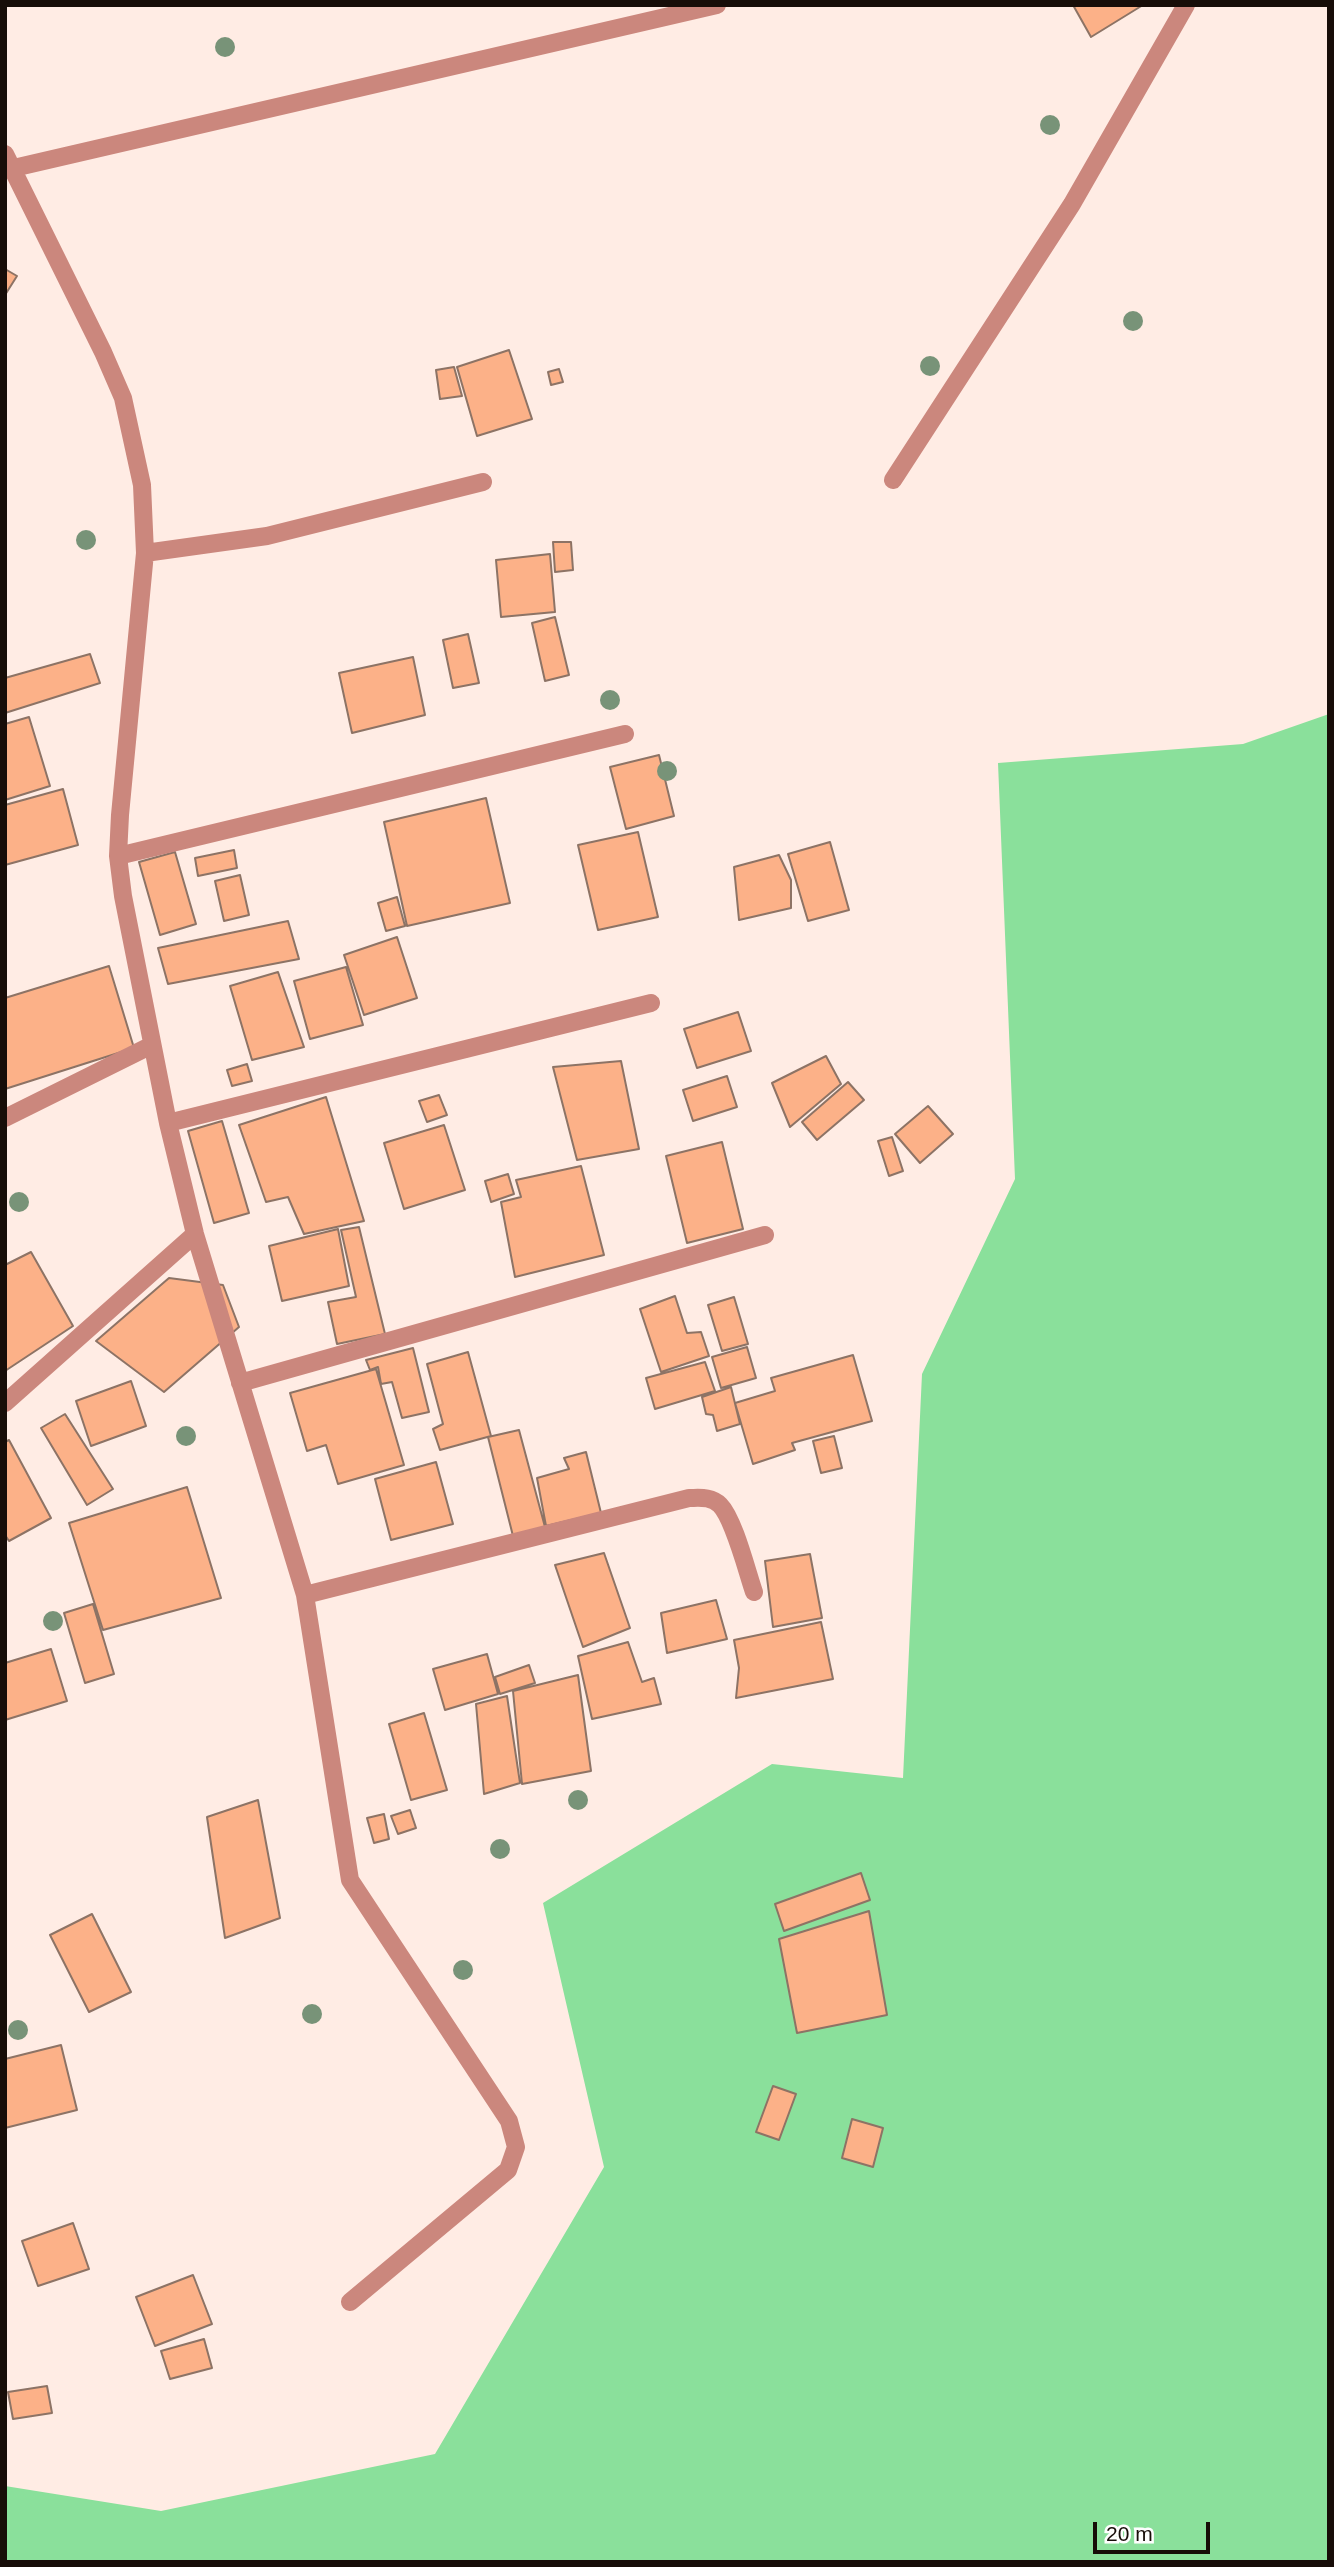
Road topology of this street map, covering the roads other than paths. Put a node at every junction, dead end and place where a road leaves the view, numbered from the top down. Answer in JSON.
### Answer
{"nodes":[{"id":1,"x":717,"y":5,"type":"edge"},
{"id":2,"x":1186,"y":5,"type":"edge"},
{"id":3,"x":8,"y":164,"type":"edge"},
{"id":4,"x":893,"y":480,"type":"dead end"},
{"id":5,"x":483,"y":482,"type":"dead end"},
{"id":6,"x":145,"y":553,"type":"junction"},
{"id":7,"x":625,"y":734,"type":"dead end"},
{"id":8,"x":118,"y":856,"type":"junction"},
{"id":9,"x":651,"y":1003,"type":"dead end"},
{"id":10,"x":152,"y":1045,"type":"junction"},
{"id":11,"x":5,"y":1118,"type":"edge"},
{"id":12,"x":168,"y":1123,"type":"junction"},
{"id":13,"x":195,"y":1234,"type":"junction"},
{"id":14,"x":765,"y":1235,"type":"dead end"},
{"id":15,"x":240,"y":1383,"type":"junction"},
{"id":16,"x":5,"y":1404,"type":"edge"},
{"id":17,"x":754,"y":1592,"type":"dead end"},
{"id":18,"x":305,"y":1595,"type":"junction"},
{"id":19,"x":350,"y":2302,"type":"dead end"}],
"edges":[{"from":1,"to":3,"type":"street"},
{"from":2,"to":4,"type":"street"},
{"from":3,"to":6,"type":"street"},
{"from":5,"to":6,"type":"street"},
{"from":6,"to":8,"type":"street"},
{"from":7,"to":8,"type":"street"},
{"from":8,"to":10,"type":"street"},
{"from":9,"to":12,"type":"street"},
{"from":10,"to":11,"type":"street"},
{"from":10,"to":12,"type":"street"},
{"from":12,"to":13,"type":"street"},
{"from":13,"to":15,"type":"street"},
{"from":13,"to":16,"type":"street"},
{"from":14,"to":15,"type":"street"},
{"from":15,"to":18,"type":"street"},
{"from":17,"to":18,"type":"street"},
{"from":18,"to":19,"type":"street"}]}
